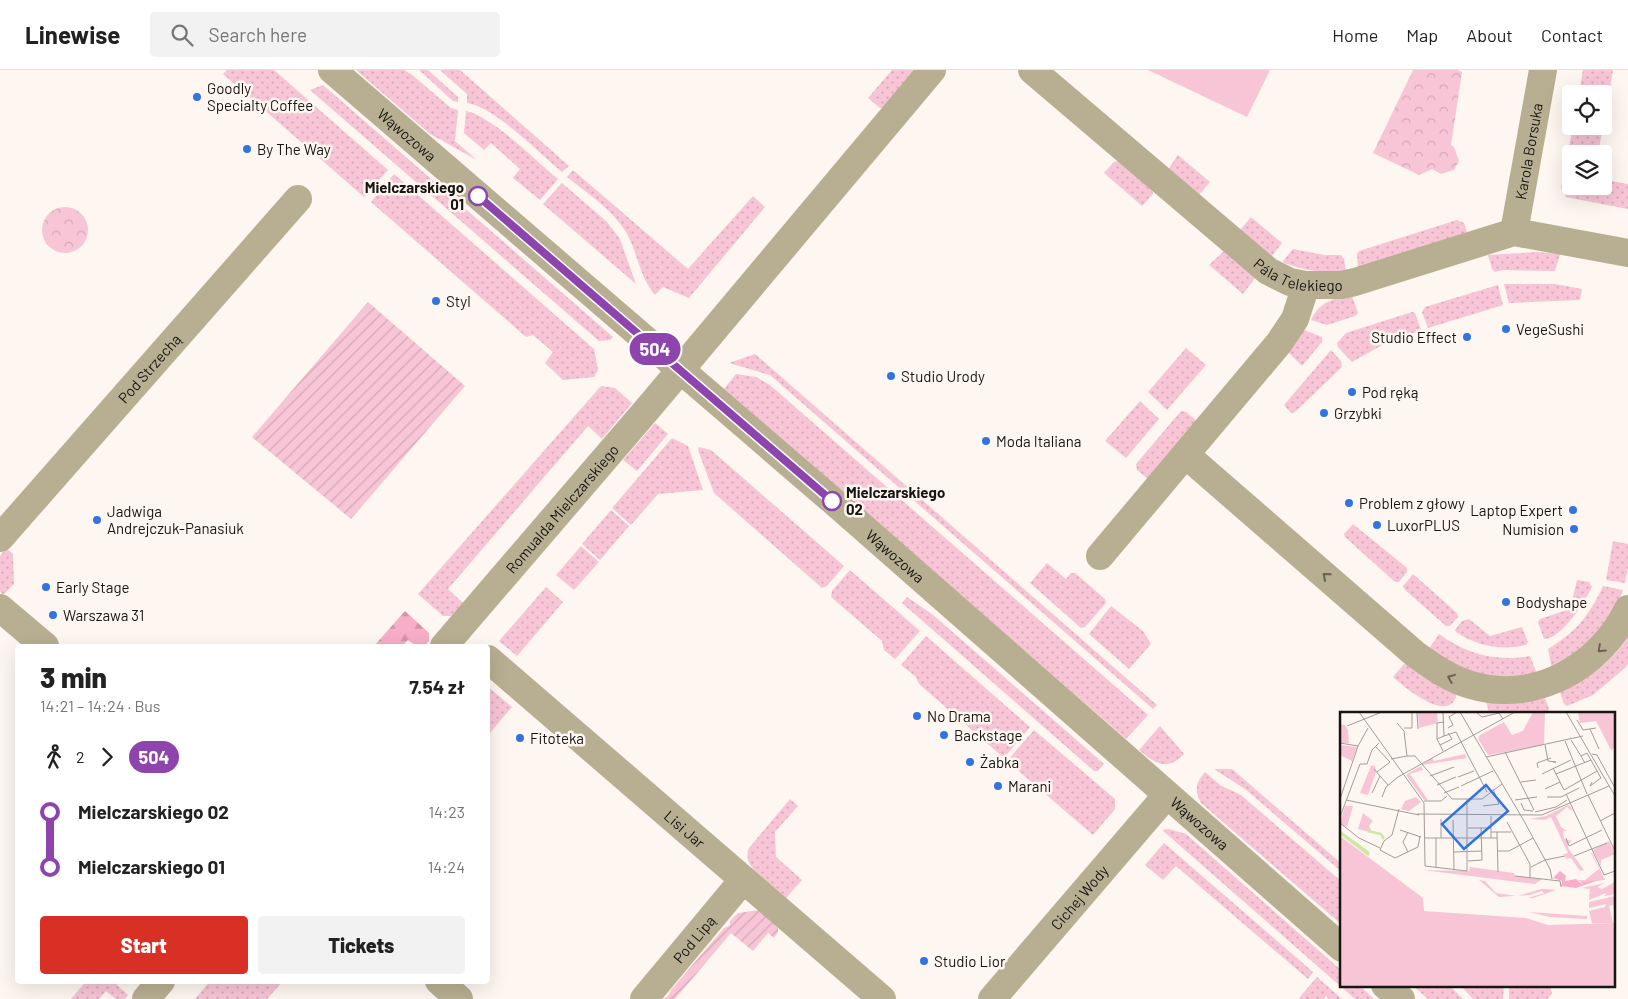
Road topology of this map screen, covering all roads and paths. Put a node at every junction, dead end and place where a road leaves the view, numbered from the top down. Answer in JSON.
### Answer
{"nodes":[{"id":1,"x":332,"y":70,"type":"edge"},
{"id":2,"x":932,"y":70,"type":"edge"},
{"id":3,"x":1032,"y":70,"type":"edge"},
{"id":4,"x":1543,"y":70,"type":"edge"},
{"id":5,"x":298,"y":199,"type":"dead end"},
{"id":6,"x":1514,"y":232,"type":"junction"},
{"id":7,"x":1628,"y":253,"type":"edge"},
{"id":8,"x":1306,"y":285,"type":"junction"},
{"id":9,"x":679,"y":370,"type":"junction"},
{"id":10,"x":1186,"y":455,"type":"junction"},
{"id":11,"x":0,"y":538,"type":"edge"},
{"id":12,"x":1100,"y":556,"type":"dead end"},
{"id":13,"x":0,"y":608,"type":"edge"},
{"id":14,"x":1628,"y":610,"type":"edge"},
{"id":15,"x":458,"y":641,"type":"edge"},
{"id":16,"x":43,"y":644,"type":"edge"},
{"id":17,"x":490,"y":660,"type":"edge"},
{"id":18,"x":1166,"y":796,"type":"junction"},
{"id":19,"x":743,"y":880,"type":"junction"},
{"id":20,"x":1340,"y":946,"type":"edge"},
{"id":21,"x":158,"y":984,"type":"edge"},
{"id":22,"x":442,"y":984,"type":"edge"},
{"id":23,"x":1386,"y":986,"type":"edge"},
{"id":24,"x":146,"y":999,"type":"edge"},
{"id":25,"x":459,"y":999,"type":"edge"},
{"id":26,"x":644,"y":999,"type":"edge"},
{"id":27,"x":882,"y":999,"type":"edge"},
{"id":28,"x":992,"y":999,"type":"edge"},
{"id":29,"x":1401,"y":999,"type":"edge"}],
"edges":[{"from":1,"to":9,"type":"street","name":"Wąwozowa"},
{"from":2,"to":9,"type":"street","name":"Romualda Mielczarskiego"},
{"from":3,"to":8,"type":"street","name":"Pála Telekiego"},
{"from":4,"to":6,"type":"street","name":"Karola Borsuka"},
{"from":5,"to":11,"type":"street","name":"Pod Strzechą"},
{"from":6,"to":7,"type":"street","name":"Pála Telekiego"},
{"from":6,"to":8,"type":"street","name":"Pála Telekiego"},
{"from":8,"to":10,"type":"street"},
{"from":9,"to":15,"type":"street","name":"Romualda Mielczarskiego"},
{"from":9,"to":18,"type":"street","name":"Wąwozowa"},
{"from":10,"to":12,"type":"street"},
{"from":14,"to":10,"type":"street","one_way":true},
{"from":13,"to":16,"type":"street"},
{"from":17,"to":19,"type":"street","name":"Lisi Jar"},
{"from":18,"to":20,"type":"street","name":"Wąwozowa"},
{"from":18,"to":28,"type":"street","name":"Cichej Wody"},
{"from":19,"to":26,"type":"street","name":"Pod Lipą"},
{"from":19,"to":27,"type":"street","name":"Lisi Jar"},
{"from":21,"to":24,"type":"street"},
{"from":22,"to":25,"type":"street"},
{"from":23,"to":29,"type":"street"}]}
